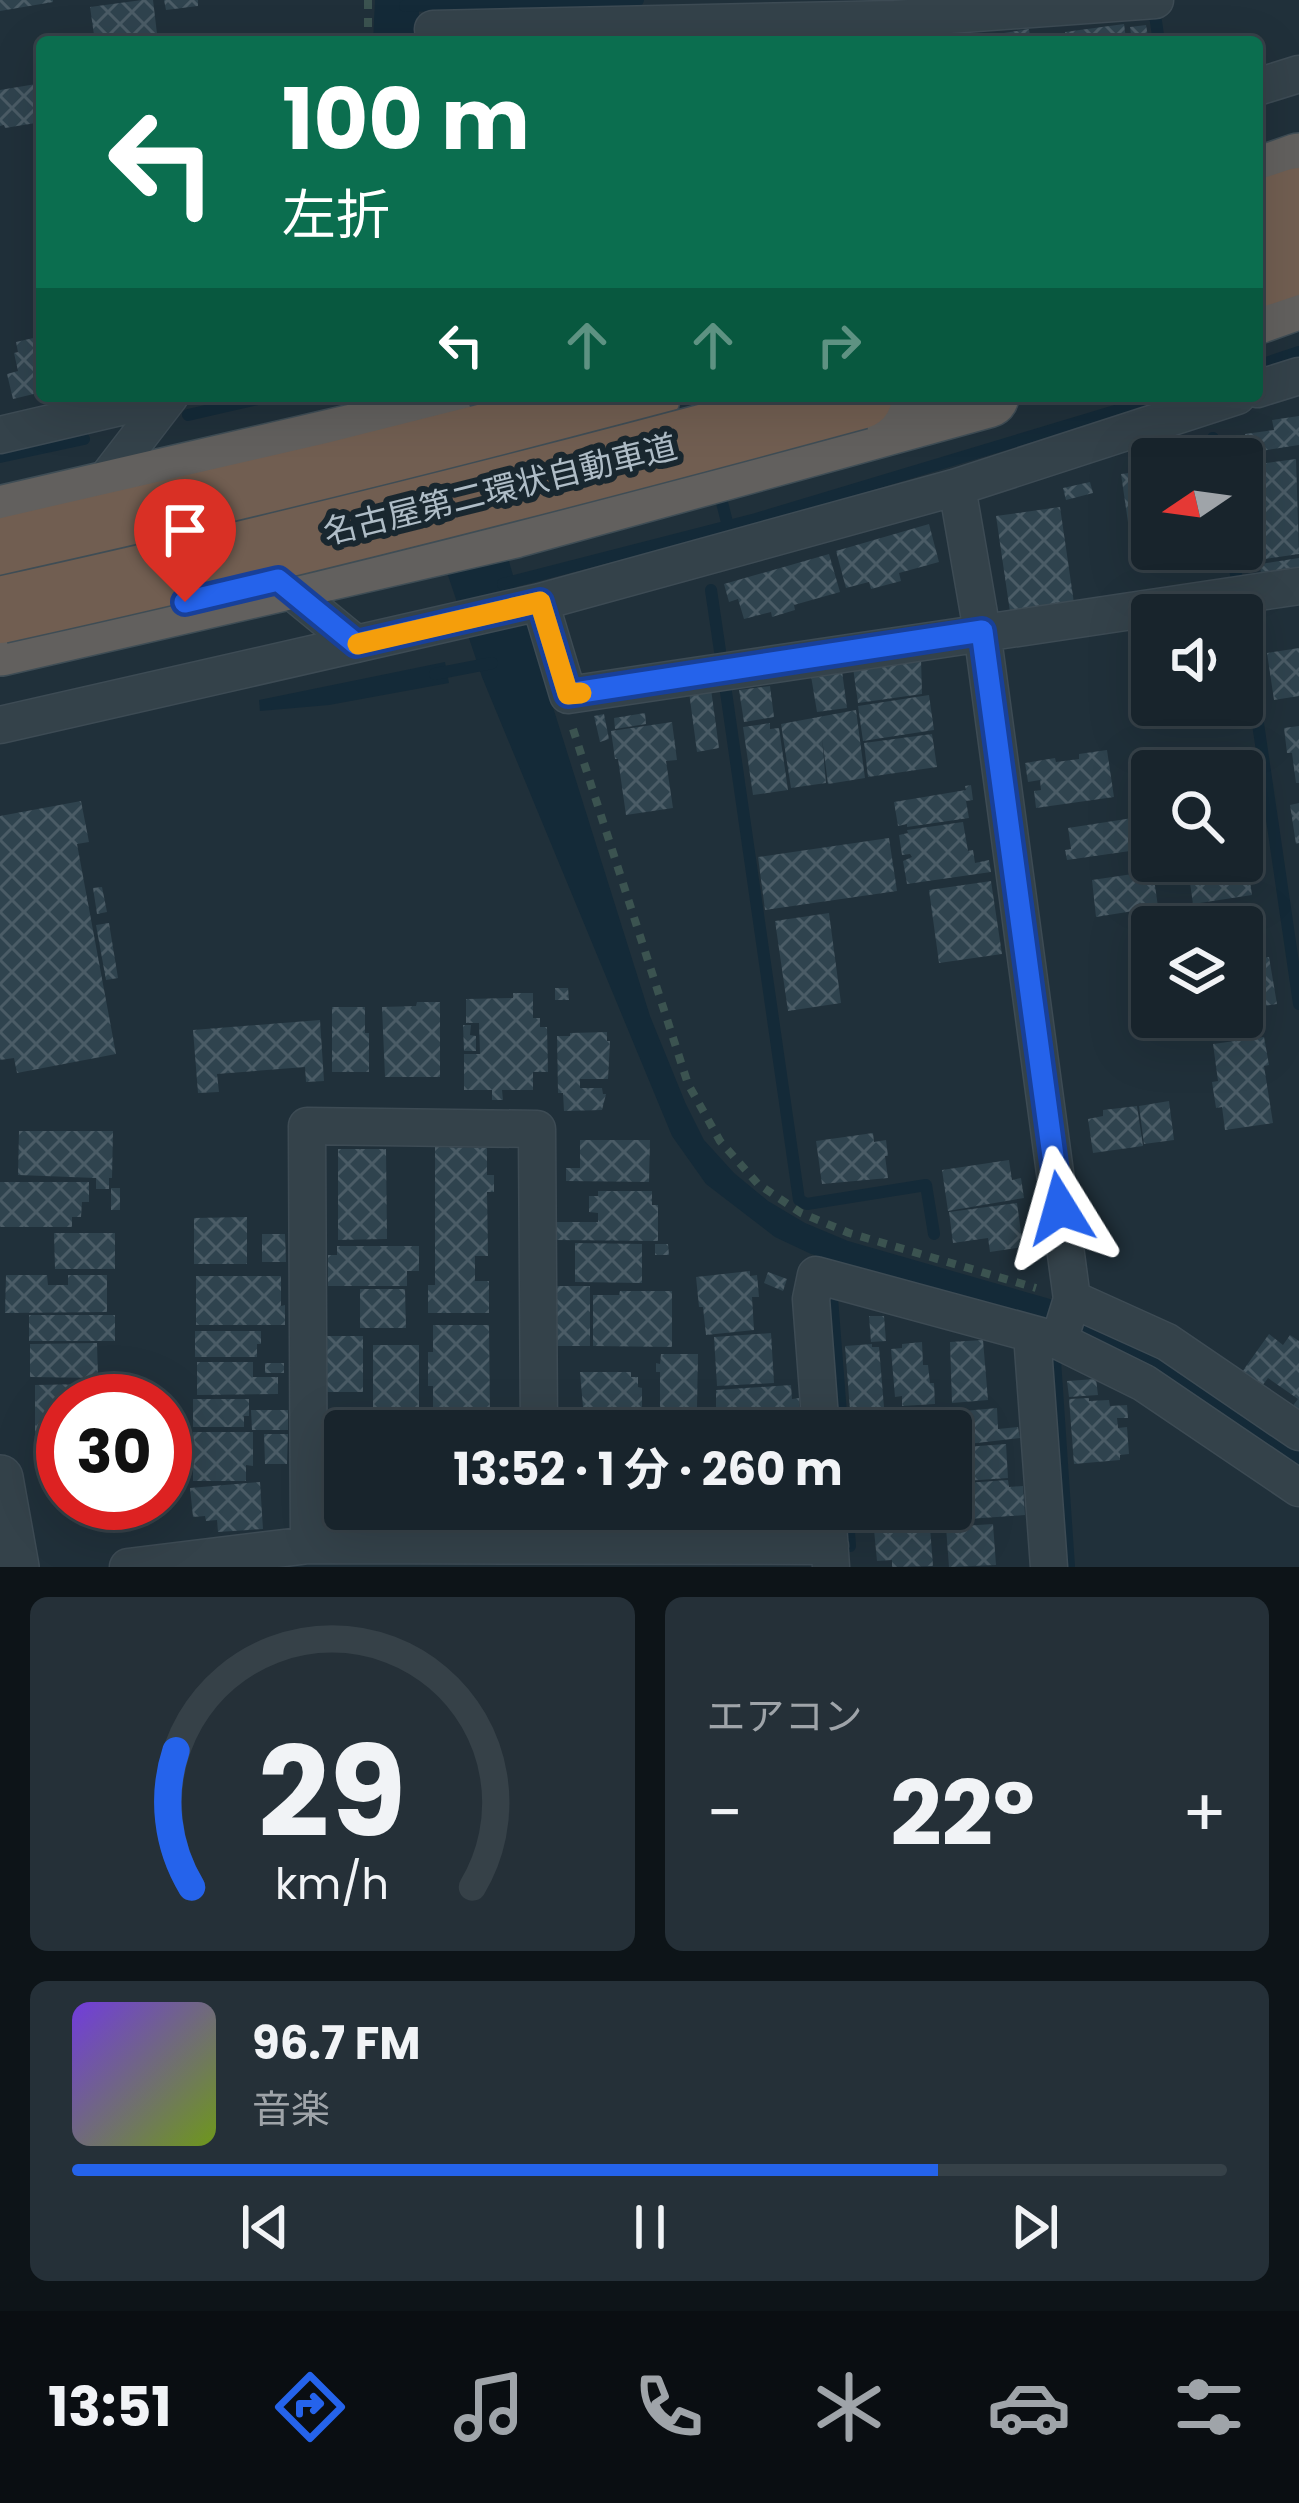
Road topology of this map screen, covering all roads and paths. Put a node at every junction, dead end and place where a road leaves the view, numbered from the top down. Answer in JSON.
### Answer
{"nodes":[{"id":1,"x":368,"y":0,"type":"edge"},
{"id":2,"x":1155,"y":0,"type":"edge"},
{"id":3,"x":652,"y":11,"type":"edge"},
{"id":4,"x":433,"y":22,"type":"edge"},
{"id":5,"x":897,"y":30,"type":"edge"},
{"id":6,"x":368,"y":36,"type":"edge"},
{"id":7,"x":1299,"y":74,"type":"edge"},
{"id":8,"x":1263,"y":85,"type":"edge"},
{"id":9,"x":1299,"y":165,"type":"edge"},
{"id":10,"x":1263,"y":178,"type":"edge"},
{"id":11,"x":1299,"y":201,"type":"edge"},
{"id":12,"x":1263,"y":213,"type":"edge"},
{"id":13,"x":1299,"y":260,"type":"edge"},
{"id":14,"x":1263,"y":272,"type":"edge"},
{"id":15,"x":1299,"y":297,"type":"edge"},
{"id":16,"x":1263,"y":310,"type":"edge"},
{"id":17,"x":1299,"y":376,"type":"edge"},
{"id":18,"x":1263,"y":387,"type":"edge"},
{"id":19,"x":142,"y":402,"type":"edge"},
{"id":20,"x":164,"y":402,"type":"edge"},
{"id":21,"x":494,"y":402,"type":"edge"},
{"id":22,"x":623,"y":402,"type":"edge"},
{"id":23,"x":836,"y":402,"type":"edge"},
{"id":24,"x":966,"y":402,"type":"edge"},
{"id":25,"x":1219,"y":402,"type":"edge"},
{"id":26,"x":0,"y":435,"type":"edge"},
{"id":27,"x":957,"y":487,"type":"junction"},
{"id":28,"x":92,"y":498,"type":"junction"},
{"id":29,"x":0,"y":518,"type":"edge"},
{"id":30,"x":0,"y":552,"type":"edge"},
{"id":31,"x":278,"y":580,"type":"junction"},
{"id":32,"x":1299,"y":586,"type":"edge"},
{"id":33,"x":540,"y":602,"type":"junction"},
{"id":34,"x":0,"y":610,"type":"edge"},
{"id":35,"x":982,"y":631,"type":"junction"},
{"id":36,"x":0,"y":644,"type":"edge"},
{"id":37,"x":356,"y":644,"type":"junction"},
{"id":38,"x":568,"y":694,"type":"junction"},
{"id":39,"x":0,"y":725,"type":"edge"},
{"id":40,"x":1059,"y":1322,"type":"junction"},
{"id":41,"x":539,"y":1410,"type":"edge"},
{"id":42,"x":820,"y":1410,"type":"edge"},
{"id":43,"x":1299,"y":1432,"type":"edge"},
{"id":44,"x":0,"y":1478,"type":"edge"},
{"id":45,"x":1299,"y":1488,"type":"edge"},
{"id":46,"x":502,"y":1530,"type":"edge"},
{"id":47,"x":570,"y":1530,"type":"edge"},
{"id":48,"x":309,"y":1545,"type":"junction"},
{"id":49,"x":831,"y":1556,"type":"edge"},
{"id":50,"x":10,"y":1558,"type":"edge"},
{"id":51,"x":128,"y":1567,"type":"edge"},
{"id":52,"x":1049,"y":1567,"type":"edge"}],
"edges":[{"from":1,"to":6,"type":"path"},
{"from":2,"to":5,"type":"street"},
{"from":3,"to":4,"type":"street"},
{"from":3,"to":5,"type":"street"},
{"from":7,"to":8,"type":"street"},
{"from":9,"to":10,"type":"highway"},
{"from":11,"to":12,"type":"highway"},
{"from":13,"to":14,"type":"highway"},
{"from":15,"to":16,"type":"highway"},
{"from":17,"to":18,"type":"street"},
{"from":19,"to":26,"type":"street"},
{"from":20,"to":28,"type":"street"},
{"from":21,"to":28,"type":"highway"},
{"from":22,"to":30,"type":"highway","name":"名古屋第二環状自動車道"},
{"from":23,"to":34,"type":"highway","name":"名古屋第二環状自動車道","bridge":true},
{"from":24,"to":31,"type":"highway"},
{"from":25,"to":27,"type":"street"},
{"from":27,"to":33,"type":"street"},
{"from":27,"to":35,"type":"street"},
{"from":28,"to":29,"type":"highway"},
{"from":31,"to":36,"type":"highway"},
{"from":31,"to":37,"type":"street"},
{"from":32,"to":35,"type":"street"},
{"from":33,"to":37,"type":"street"},
{"from":33,"to":38,"type":"street"},
{"from":35,"to":38,"type":"street"},
{"from":35,"to":40,"type":"street"},
{"from":37,"to":39,"type":"street"},
{"from":38,"to":40,"type":"path"},
{"from":40,"to":42,"type":"street"},
{"from":40,"to":43,"type":"street"},
{"from":40,"to":45,"type":"street"},
{"from":40,"to":52,"type":"street"},
{"from":41,"to":48,"type":"street"},
{"from":44,"to":50,"type":"street"},
{"from":46,"to":48,"type":"street"},
{"from":47,"to":49,"type":"street"},
{"from":48,"to":51,"type":"street"}]}
